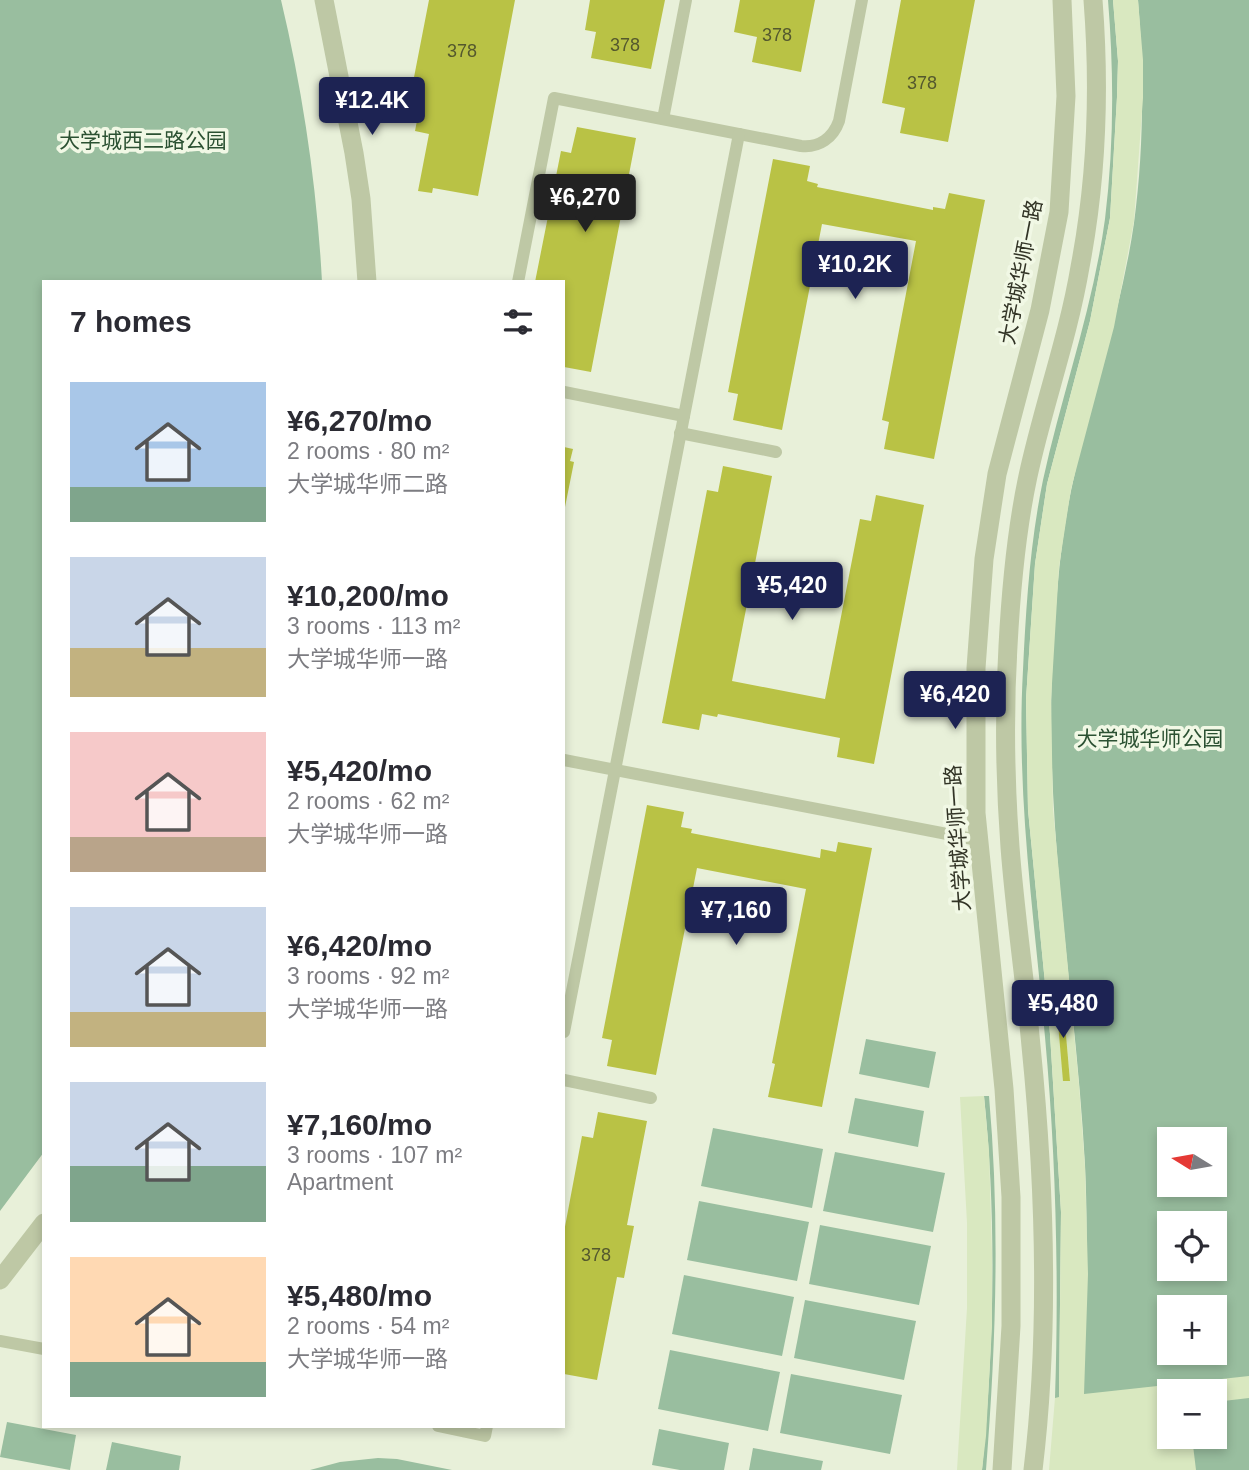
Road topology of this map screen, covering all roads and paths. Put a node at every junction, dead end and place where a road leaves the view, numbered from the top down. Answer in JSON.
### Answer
{"nodes":[{"id":1,"x":324,"y":0,"type":"edge"},
{"id":2,"x":686,"y":0,"type":"edge"},
{"id":3,"x":862,"y":0,"type":"edge"},
{"id":4,"x":1062,"y":0,"type":"edge"},
{"id":5,"x":1093,"y":0,"type":"edge"},
{"id":6,"x":663,"y":119,"type":"junction"},
{"id":7,"x":738,"y":134,"type":"junction"},
{"id":8,"x":367,"y":280,"type":"edge"},
{"id":9,"x":518,"y":280,"type":"edge"},
{"id":10,"x":565,"y":392,"type":"edge"},
{"id":11,"x":684,"y":416,"type":"junction"},
{"id":12,"x":680,"y":433,"type":"junction"},
{"id":13,"x":776,"y":452,"type":"dead end"},
{"id":14,"x":565,"y":760,"type":"edge"},
{"id":15,"x":615,"y":770,"type":"junction"},
{"id":16,"x":978,"y":840,"type":"junction"},
{"id":17,"x":565,"y":1027,"type":"edge"},
{"id":18,"x":565,"y":1080,"type":"edge"},
{"id":19,"x":651,"y":1098,"type":"dead end"},
{"id":20,"x":42,"y":1226,"type":"edge"},
{"id":21,"x":0,"y":1280,"type":"edge"},
{"id":22,"x":0,"y":1341,"type":"edge"},
{"id":23,"x":42,"y":1349,"type":"edge"},
{"id":24,"x":447,"y":1428,"type":"edge"},
{"id":25,"x":487,"y":1428,"type":"edge"},
{"id":26,"x":1002,"y":1470,"type":"edge"},
{"id":27,"x":1033,"y":1470,"type":"edge"}],
"edges":[{"from":1,"to":8,"type":"street"},
{"from":2,"to":6,"type":"lane"},
{"from":3,"to":7,"type":"lane"},
{"from":4,"to":16,"type":"street","name":"大学城华师一路"},
{"from":5,"to":27,"type":"street"},
{"from":6,"to":7,"type":"lane"},
{"from":6,"to":9,"type":"lane"},
{"from":7,"to":11,"type":"lane"},
{"from":10,"to":11,"type":"lane"},
{"from":11,"to":12,"type":"lane"},
{"from":12,"to":13,"type":"lane"},
{"from":12,"to":15,"type":"lane"},
{"from":14,"to":15,"type":"lane"},
{"from":15,"to":16,"type":"lane"},
{"from":15,"to":17,"type":"lane"},
{"from":16,"to":26,"type":"street","name":"大学城华师一路"},
{"from":18,"to":19,"type":"lane"},
{"from":20,"to":21,"type":"street"},
{"from":22,"to":23,"type":"lane"},
{"from":24,"to":25,"type":"lane"}]}
